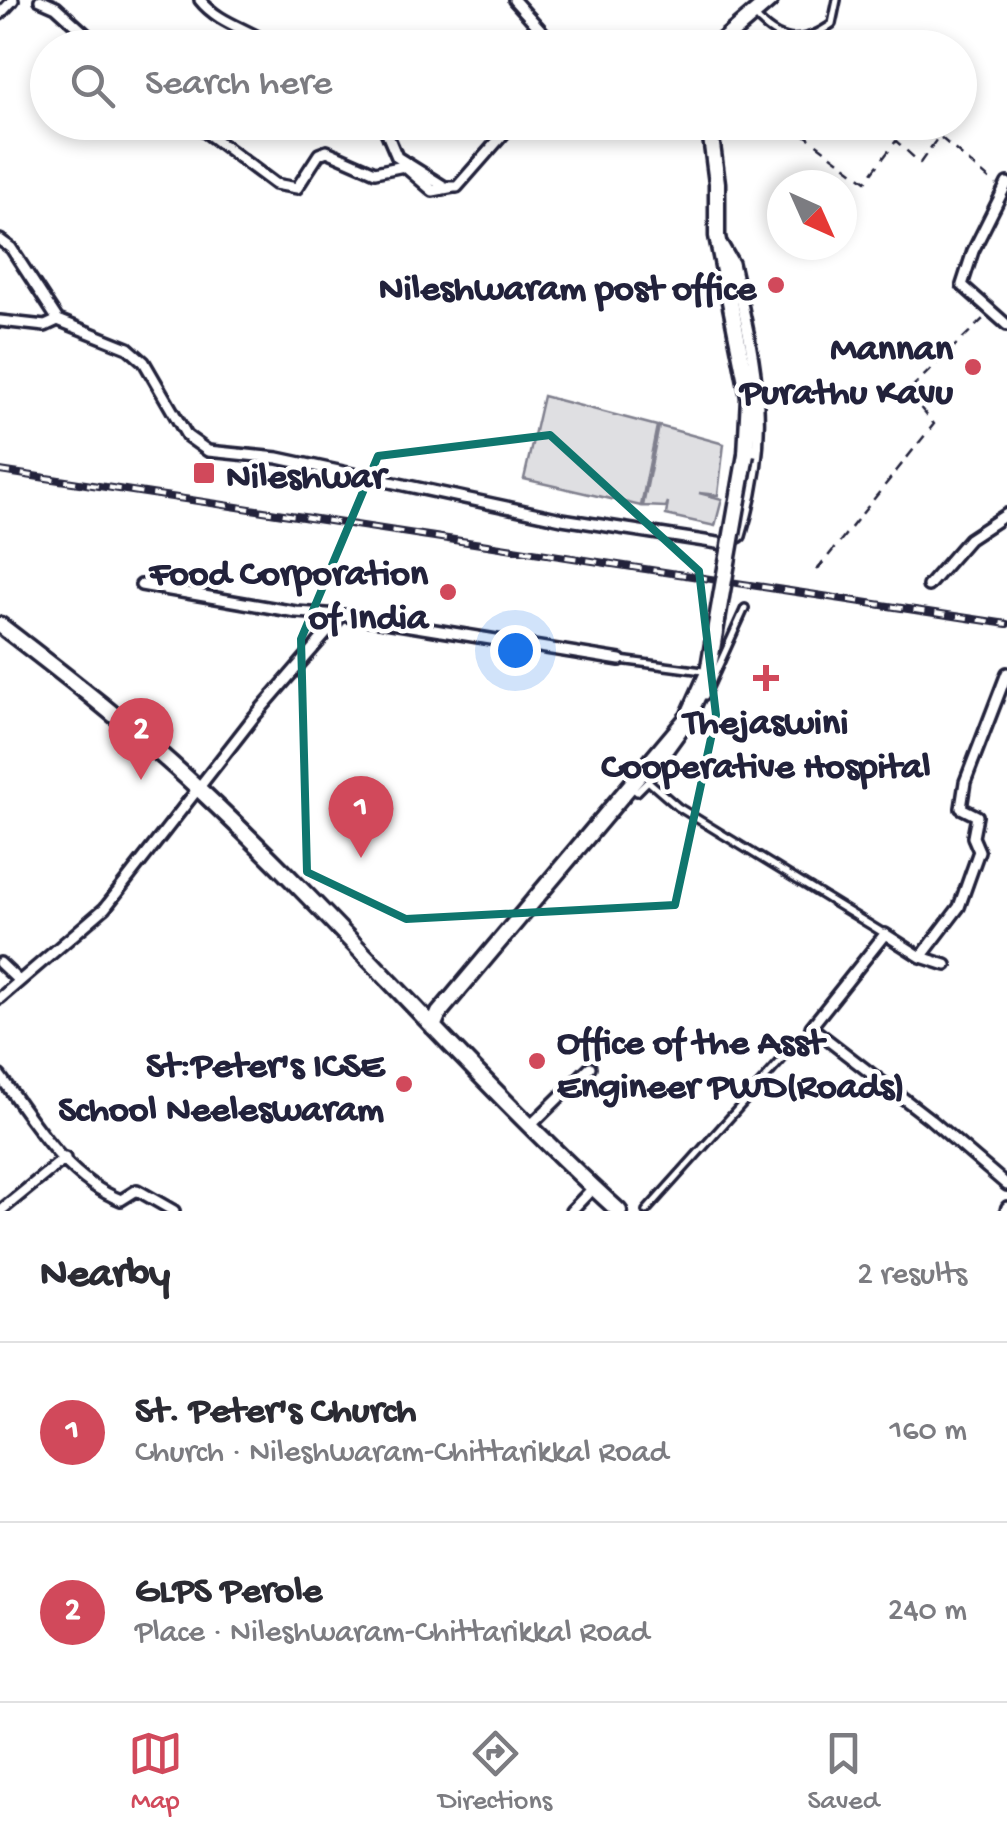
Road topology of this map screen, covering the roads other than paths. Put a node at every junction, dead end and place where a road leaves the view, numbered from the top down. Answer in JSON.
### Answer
{"nodes":[{"id":1,"x":14,"y":0,"type":"edge"},
{"id":2,"x":40,"y":0,"type":"edge"},
{"id":3,"x":200,"y":0,"type":"edge"},
{"id":4,"x":514,"y":0,"type":"edge"},
{"id":5,"x":770,"y":0,"type":"edge"},
{"id":6,"x":837,"y":0,"type":"edge"},
{"id":7,"x":0,"y":14,"type":"edge"},
{"id":8,"x":753,"y":14,"type":"junction"},
{"id":9,"x":81,"y":30,"type":"edge"},
{"id":10,"x":248,"y":30,"type":"edge"},
{"id":11,"x":541,"y":30,"type":"edge"},
{"id":12,"x":735,"y":30,"type":"edge"},
{"id":13,"x":770,"y":30,"type":"edge"},
{"id":14,"x":823,"y":30,"type":"edge"},
{"id":15,"x":216,"y":140,"type":"edge"},
{"id":16,"x":390,"y":140,"type":"edge"},
{"id":17,"x":498,"y":140,"type":"edge"},
{"id":18,"x":712,"y":140,"type":"edge"},
{"id":19,"x":1005,"y":187,"type":"edge"},
{"id":20,"x":454,"y":188,"type":"junction"},
{"id":21,"x":718,"y":236,"type":"junction"},
{"id":22,"x":0,"y":240,"type":"edge"},
{"id":23,"x":58,"y":320,"type":"junction"},
{"id":24,"x":0,"y":321,"type":"edge"},
{"id":25,"x":1007,"y":325,"type":"edge"},
{"id":26,"x":1007,"y":514,"type":"edge"},
{"id":27,"x":141,"y":585,"type":"dead end"},
{"id":28,"x":928,"y":586,"type":"dead end"},
{"id":29,"x":745,"y":608,"type":"dead end"},
{"id":30,"x":342,"y":615,"type":"junction"},
{"id":31,"x":0,"y":625,"type":"edge"},
{"id":32,"x":620,"y":660,"type":"joint"},
{"id":33,"x":1007,"y":673,"type":"edge"},
{"id":34,"x":648,"y":781,"type":"junction"},
{"id":35,"x":631,"y":788,"type":"junction"},
{"id":36,"x":200,"y":790,"type":"junction"},
{"id":37,"x":885,"y":934,"type":"junction"},
{"id":38,"x":921,"y":957,"type":"junction"},
{"id":39,"x":0,"y":963,"type":"edge"},
{"id":40,"x":946,"y":965,"type":"dead end"},
{"id":41,"x":18,"y":981,"type":"junction"},
{"id":42,"x":0,"y":998,"type":"edge"},
{"id":43,"x":433,"y":1027,"type":"junction"},
{"id":44,"x":810,"y":1027,"type":"junction"},
{"id":45,"x":590,"y":1067,"type":"dead end"},
{"id":46,"x":0,"y":1076,"type":"edge"},
{"id":47,"x":530,"y":1126,"type":"junction"},
{"id":48,"x":65,"y":1158,"type":"junction"},
{"id":49,"x":1005,"y":1182,"type":"edge"},
{"id":50,"x":594,"y":1188,"type":"junction"},
{"id":51,"x":0,"y":1211,"type":"edge"},
{"id":52,"x":174,"y":1211,"type":"edge"},
{"id":53,"x":571,"y":1211,"type":"edge"},
{"id":54,"x":619,"y":1211,"type":"edge"},
{"id":55,"x":646,"y":1211,"type":"edge"}],
"edges":[{"from":1,"to":7,"type":"street"},
{"from":2,"to":9,"type":"street"},
{"from":3,"to":10,"type":"street"},
{"from":4,"to":11,"type":"street"},
{"from":5,"to":8,"type":"main road"},
{"from":6,"to":14,"type":"lane"},
{"from":8,"to":12,"type":"main road"},
{"from":8,"to":13,"type":"lane"},
{"from":15,"to":20,"type":"street"},
{"from":16,"to":20,"type":"street"},
{"from":17,"to":20,"type":"street"},
{"from":18,"to":21,"type":"main road"},
{"from":19,"to":25,"type":"street"},
{"from":21,"to":23,"type":"street"},
{"from":21,"to":35,"type":"main road","bridge":true},
{"from":22,"to":23,"type":"street"},
{"from":23,"to":24,"type":"street"},
{"from":26,"to":28,"type":"street"},
{"from":27,"to":30,"type":"street"},
{"from":29,"to":34,"type":"lane"},
{"from":30,"to":32,"type":"street"},
{"from":30,"to":36,"type":"street"},
{"from":31,"to":36,"type":"main road"},
{"from":32,"to":35,"type":"lane"},
{"from":33,"to":38,"type":"street"},
{"from":34,"to":35,"type":"lane"},
{"from":34,"to":37,"type":"lane"},
{"from":35,"to":43,"type":"main road"},
{"from":36,"to":41,"type":"street"},
{"from":36,"to":43,"type":"main road"},
{"from":37,"to":38,"type":"street"},
{"from":37,"to":44,"type":"street"},
{"from":38,"to":40,"type":"street"},
{"from":39,"to":41,"type":"street"},
{"from":41,"to":42,"type":"street"},
{"from":43,"to":47,"type":"main road"},
{"from":44,"to":49,"type":"street"},
{"from":44,"to":55,"type":"lane"},
{"from":45,"to":47,"type":"street"},
{"from":46,"to":48,"type":"street"},
{"from":47,"to":50,"type":"main road"},
{"from":48,"to":51,"type":"street"},
{"from":48,"to":52,"type":"street"},
{"from":50,"to":53,"type":"street"},
{"from":50,"to":54,"type":"main road"}]}
